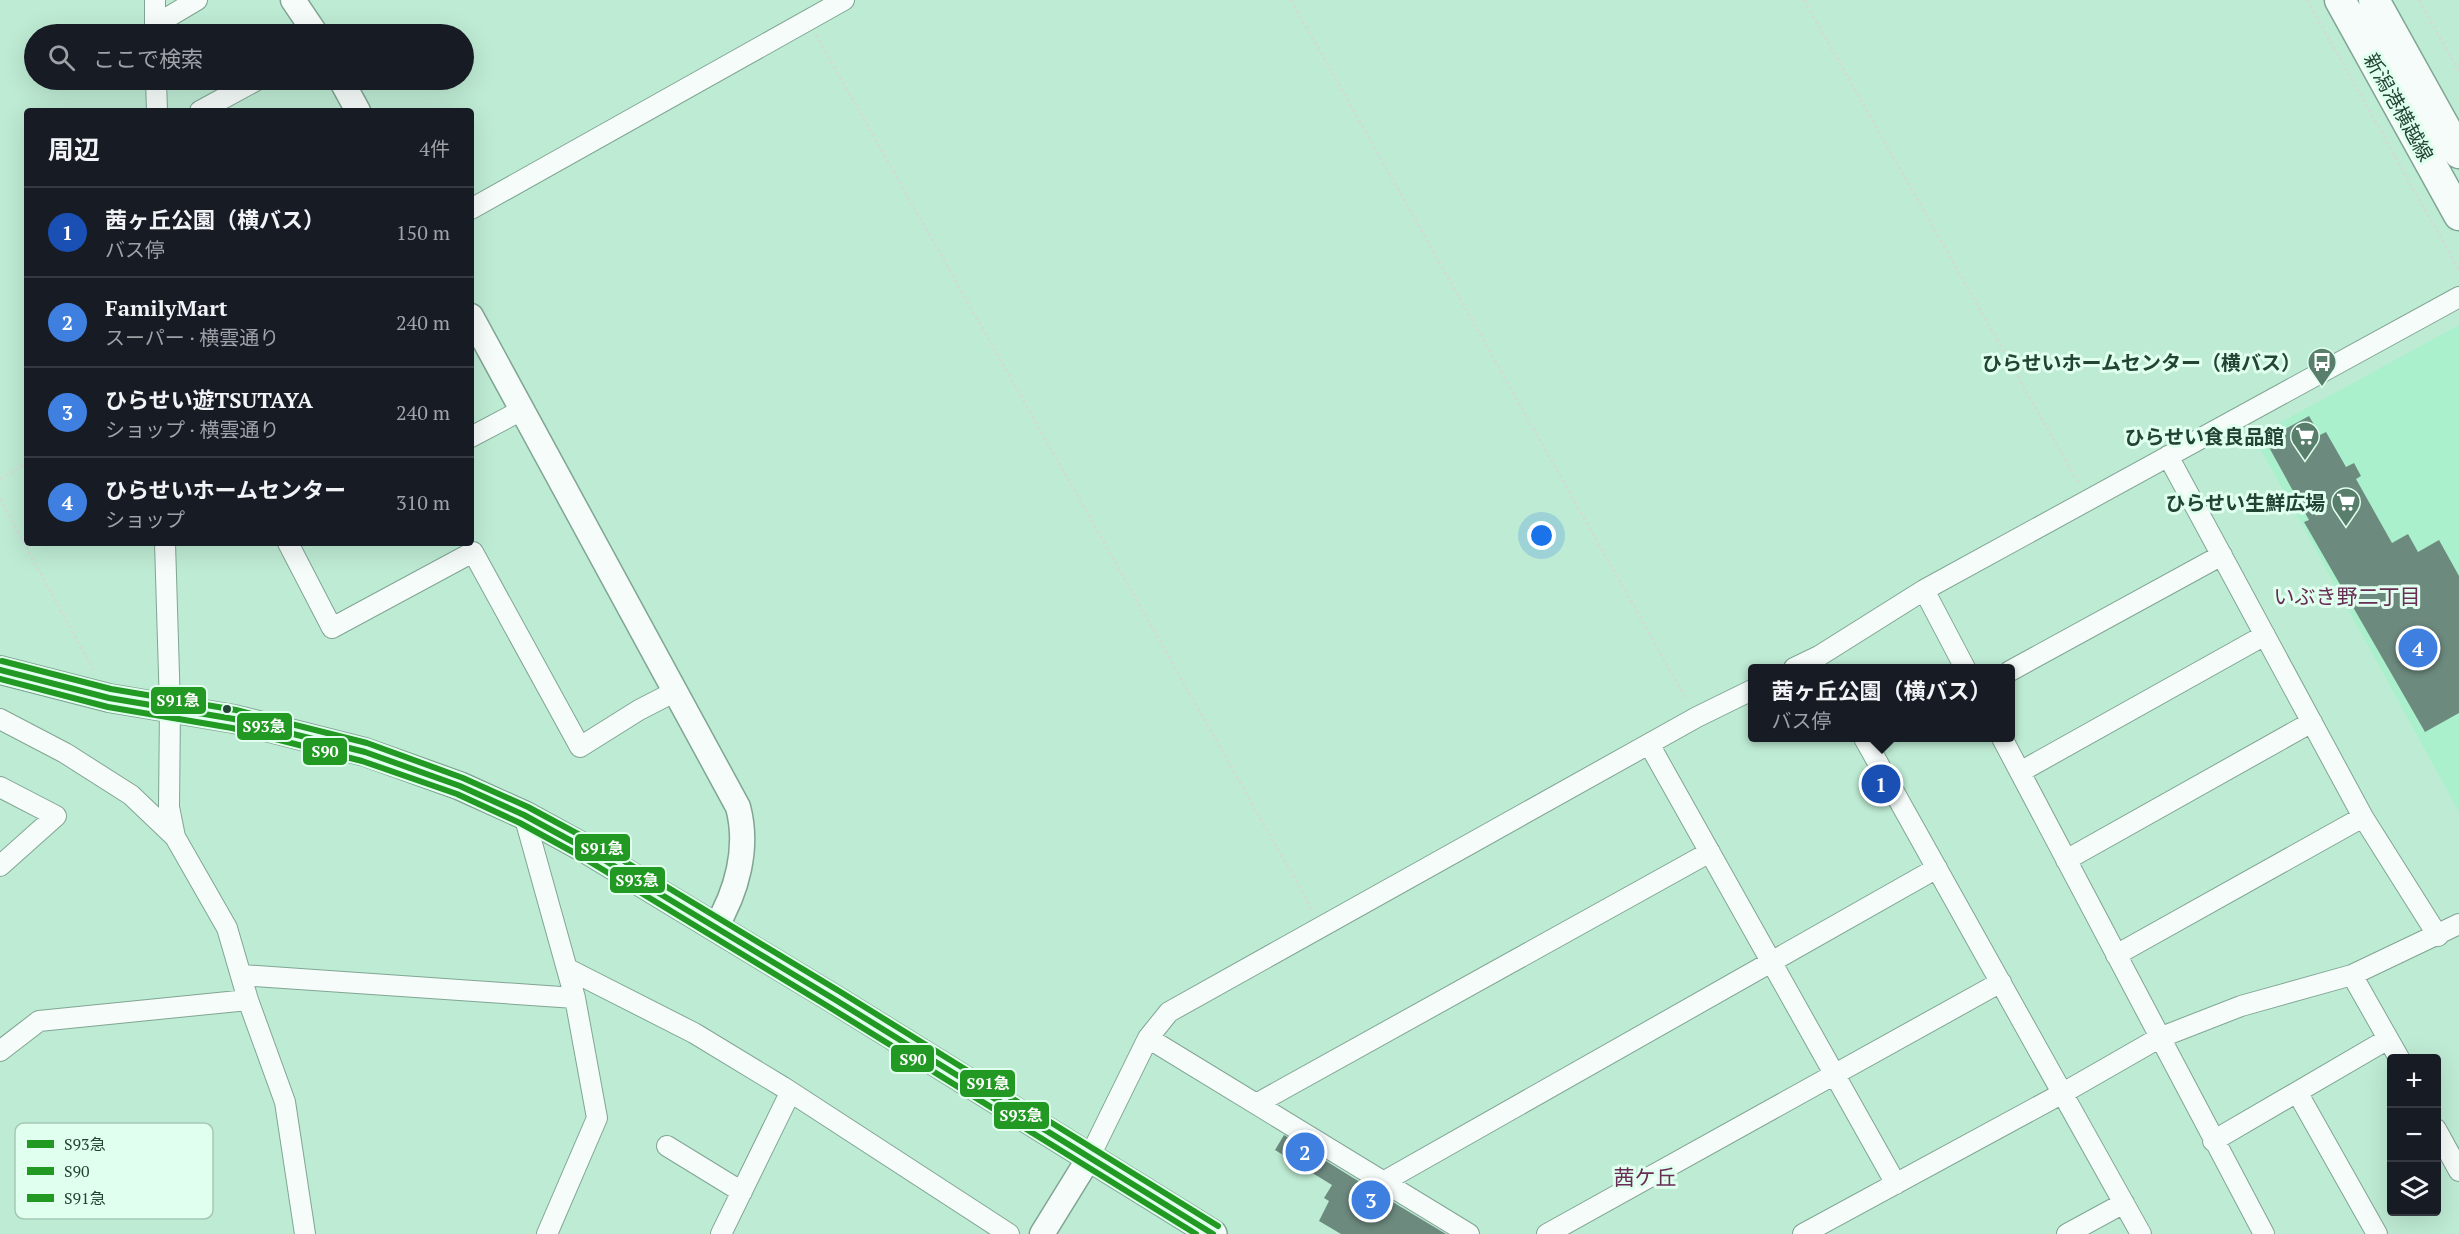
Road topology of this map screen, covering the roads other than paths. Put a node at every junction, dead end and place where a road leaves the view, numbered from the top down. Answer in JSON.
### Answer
{"nodes":[{"id":1,"x":154,"y":0,"type":"edge"},
{"id":2,"x":197,"y":0,"type":"edge"},
{"id":3,"x":293,"y":0,"type":"edge"},
{"id":4,"x":844,"y":0,"type":"edge"},
{"id":5,"x":2340,"y":0,"type":"edge"},
{"id":6,"x":2374,"y":0,"type":"edge"},
{"id":7,"x":155,"y":24,"type":"edge"},
{"id":8,"x":163,"y":24,"type":"edge"},
{"id":9,"x":309,"y":24,"type":"edge"},
{"id":10,"x":156,"y":90,"type":"edge"},
{"id":11,"x":238,"y":90,"type":"edge"},
{"id":12,"x":346,"y":90,"type":"edge"},
{"id":13,"x":157,"y":108,"type":"edge"},
{"id":14,"x":205,"y":108,"type":"edge"},
{"id":15,"x":356,"y":108,"type":"edge"},
{"id":16,"x":2459,"y":153,"type":"edge"},
{"id":17,"x":474,"y":207,"type":"edge"},
{"id":18,"x":2459,"y":215,"type":"edge"},
{"id":19,"x":2459,"y":297,"type":"edge"},
{"id":20,"x":474,"y":325,"type":"edge"},
{"id":21,"x":522,"y":410,"type":"junction"},
{"id":22,"x":474,"y":436,"type":"edge"},
{"id":23,"x":2168,"y":456,"type":"junction"},
{"id":24,"x":165,"y":546,"type":"edge"},
{"id":25,"x":290,"y":546,"type":"edge"},
{"id":26,"x":2222,"y":555,"type":"junction"},
{"id":27,"x":1924,"y":590,"type":"junction"},
{"id":28,"x":2265,"y":635,"type":"junction"},
{"id":29,"x":1822,"y":662,"type":"edge"},
{"id":30,"x":1962,"y":664,"type":"edge"},
{"id":31,"x":2015,"y":668,"type":"edge"},
{"id":32,"x":0,"y":670,"type":"edge"},
{"id":33,"x":676,"y":691,"type":"junction"},
{"id":34,"x":1748,"y":692,"type":"edge"},
{"id":35,"x":170,"y":707,"type":"junction"},
{"id":36,"x":0,"y":719,"type":"edge"},
{"id":37,"x":2312,"y":722,"type":"junction"},
{"id":38,"x":1866,"y":742,"type":"edge"},
{"id":39,"x":2004,"y":742,"type":"edge"},
{"id":40,"x":1649,"y":744,"type":"junction"},
{"id":41,"x":2020,"y":772,"type":"junction"},
{"id":42,"x":0,"y":787,"type":"edge"},
{"id":43,"x":524,"y":815,"type":"junction"},
{"id":44,"x":2363,"y":817,"type":"junction"},
{"id":45,"x":175,"y":837,"type":"junction"},
{"id":46,"x":1710,"y":852,"type":"junction"},
{"id":47,"x":2066,"y":860,"type":"junction"},
{"id":48,"x":0,"y":866,"type":"edge"},
{"id":49,"x":1937,"y":868,"type":"junction"},
{"id":50,"x":2459,"y":924,"type":"edge"},
{"id":51,"x":715,"y":928,"type":"junction"},
{"id":52,"x":2438,"y":936,"type":"junction"},
{"id":53,"x":2116,"y":955,"type":"junction"},
{"id":54,"x":1772,"y":962,"type":"junction"},
{"id":55,"x":568,"y":969,"type":"junction"},
{"id":56,"x":241,"y":975,"type":"junction"},
{"id":57,"x":2352,"y":975,"type":"junction"},
{"id":58,"x":2001,"y":982,"type":"junction"},
{"id":59,"x":575,"y":998,"type":"junction"},
{"id":60,"x":248,"y":1000,"type":"junction"},
{"id":61,"x":1148,"y":1038,"type":"junction"},
{"id":62,"x":2159,"y":1038,"type":"junction"},
{"id":63,"x":2388,"y":1039,"type":"junction"},
{"id":64,"x":0,"y":1051,"type":"edge"},
{"id":65,"x":2396,"y":1054,"type":"edge"},
{"id":66,"x":1835,"y":1075,"type":"junction"},
{"id":67,"x":2297,"y":1092,"type":"junction"},
{"id":68,"x":790,"y":1093,"type":"junction"},
{"id":69,"x":2063,"y":1093,"type":"junction"},
{"id":70,"x":1256,"y":1104,"type":"junction"},
{"id":71,"x":2441,"y":1138,"type":"edge"},
{"id":72,"x":2213,"y":1141,"type":"junction"},
{"id":73,"x":667,"y":1146,"type":"dead end"},
{"id":74,"x":1089,"y":1158,"type":"junction"},
{"id":75,"x":2459,"y":1172,"type":"edge"},
{"id":76,"x":1383,"y":1182,"type":"junction"},
{"id":77,"x":1896,"y":1184,"type":"junction"},
{"id":78,"x":742,"y":1192,"type":"junction"},
{"id":79,"x":2124,"y":1203,"type":"junction"},
{"id":80,"x":728,"y":1232,"type":"edge"},
{"id":81,"x":305,"y":1234,"type":"edge"},
{"id":82,"x":547,"y":1234,"type":"edge"},
{"id":83,"x":1009,"y":1234,"type":"edge"},
{"id":84,"x":1042,"y":1234,"type":"edge"},
{"id":85,"x":1213,"y":1234,"type":"edge"},
{"id":86,"x":1468,"y":1234,"type":"edge"},
{"id":87,"x":1547,"y":1234,"type":"edge"},
{"id":88,"x":1803,"y":1234,"type":"edge"},
{"id":89,"x":2067,"y":1234,"type":"edge"},
{"id":90,"x":2141,"y":1234,"type":"edge"},
{"id":91,"x":2264,"y":1234,"type":"edge"},
{"id":92,"x":2377,"y":1234,"type":"edge"}],
"edges":[{"from":1,"to":7,"type":"street"},
{"from":2,"to":8,"type":"street"},
{"from":3,"to":9,"type":"street"},
{"from":4,"to":17,"type":"street"},
{"from":5,"to":18,"type":"main road","name":"新潟港横越線"},
{"from":6,"to":16,"type":"main road","name":"新潟港横越線"},
{"from":10,"to":13,"type":"street"},
{"from":11,"to":14,"type":"street"},
{"from":12,"to":15,"type":"street"},
{"from":19,"to":23,"type":"street"},
{"from":20,"to":21,"type":"street"},
{"from":21,"to":22,"type":"street"},
{"from":21,"to":33,"type":"street"},
{"from":23,"to":26,"type":"street"},
{"from":23,"to":27,"type":"street"},
{"from":24,"to":35,"type":"street"},
{"from":25,"to":33,"type":"street"},
{"from":26,"to":28,"type":"street"},
{"from":26,"to":31,"type":"street"},
{"from":27,"to":29,"type":"street"},
{"from":27,"to":30,"type":"street"},
{"from":28,"to":37,"type":"street"},
{"from":28,"to":41,"type":"street"},
{"from":32,"to":35,"type":"main road"},
{"from":33,"to":51,"type":"street"},
{"from":34,"to":40,"type":"street"},
{"from":35,"to":43,"type":"main road"},
{"from":35,"to":45,"type":"street"},
{"from":36,"to":45,"type":"street"},
{"from":37,"to":44,"type":"street"},
{"from":37,"to":47,"type":"street"},
{"from":38,"to":49,"type":"street"},
{"from":39,"to":41,"type":"street"},
{"from":40,"to":46,"type":"street"},
{"from":40,"to":61,"type":"street"},
{"from":41,"to":47,"type":"street"},
{"from":42,"to":48,"type":"street"},
{"from":43,"to":51,"type":"main road"},
{"from":43,"to":55,"type":"street"},
{"from":44,"to":52,"type":"street"},
{"from":44,"to":53,"type":"street"},
{"from":45,"to":56,"type":"street"},
{"from":46,"to":54,"type":"street"},
{"from":46,"to":70,"type":"street"},
{"from":47,"to":53,"type":"street"},
{"from":49,"to":54,"type":"street"},
{"from":49,"to":58,"type":"street"},
{"from":50,"to":52,"type":"street"},
{"from":51,"to":74,"type":"main road"},
{"from":52,"to":57,"type":"street"},
{"from":53,"to":62,"type":"street"},
{"from":54,"to":66,"type":"street"},
{"from":54,"to":76,"type":"street"},
{"from":55,"to":59,"type":"street"},
{"from":55,"to":68,"type":"street"},
{"from":56,"to":59,"type":"street"},
{"from":56,"to":60,"type":"street"},
{"from":57,"to":62,"type":"street"},
{"from":57,"to":63,"type":"street"},
{"from":58,"to":66,"type":"street"},
{"from":58,"to":69,"type":"street"},
{"from":59,"to":82,"type":"street"},
{"from":60,"to":64,"type":"street"},
{"from":60,"to":81,"type":"street"},
{"from":61,"to":70,"type":"street"},
{"from":61,"to":74,"type":"street"},
{"from":62,"to":69,"type":"street"},
{"from":62,"to":72,"type":"street"},
{"from":63,"to":65,"type":"street"},
{"from":63,"to":67,"type":"street"},
{"from":66,"to":77,"type":"street"},
{"from":66,"to":87,"type":"street"},
{"from":67,"to":72,"type":"street"},
{"from":67,"to":92,"type":"street"},
{"from":68,"to":78,"type":"street"},
{"from":68,"to":83,"type":"street"},
{"from":69,"to":77,"type":"street"},
{"from":69,"to":79,"type":"street"},
{"from":70,"to":76,"type":"street"},
{"from":71,"to":75,"type":"street"},
{"from":72,"to":91,"type":"street"},
{"from":73,"to":78,"type":"street"},
{"from":74,"to":84,"type":"street"},
{"from":74,"to":85,"type":"main road"},
{"from":76,"to":86,"type":"street"},
{"from":77,"to":88,"type":"street"},
{"from":78,"to":80,"type":"street"},
{"from":79,"to":89,"type":"street"},
{"from":79,"to":90,"type":"street"}]}
